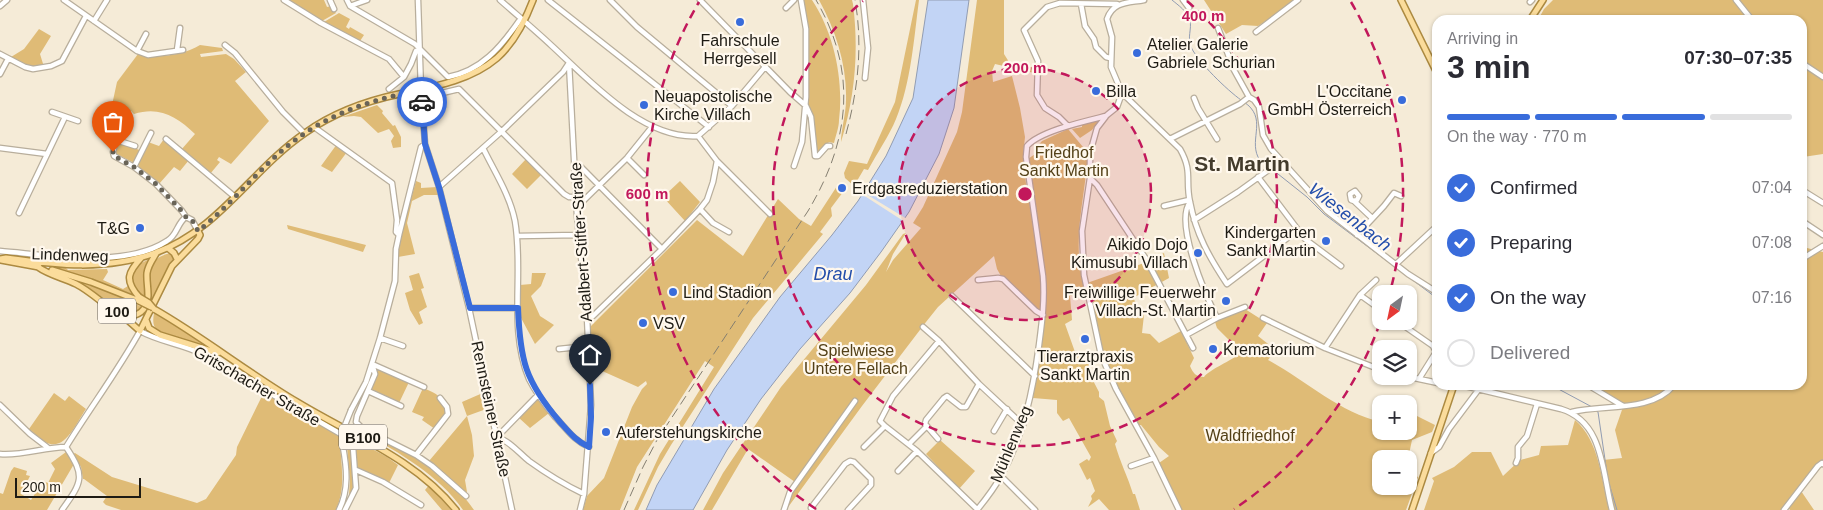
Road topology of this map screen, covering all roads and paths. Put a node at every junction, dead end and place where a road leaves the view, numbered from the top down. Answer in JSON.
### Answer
{"nodes":[{"id":1,"x":7,"y":0,"type":"edge"},
{"id":2,"x":64,"y":0,"type":"edge"},
{"id":3,"x":107,"y":0,"type":"edge"},
{"id":4,"x":284,"y":0,"type":"edge"},
{"id":5,"x":330,"y":0,"type":"edge"},
{"id":6,"x":347,"y":0,"type":"edge"},
{"id":7,"x":367,"y":0,"type":"edge"},
{"id":8,"x":418,"y":0,"type":"edge"},
{"id":9,"x":500,"y":0,"type":"edge"},
{"id":10,"x":533,"y":0,"type":"edge"},
{"id":11,"x":548,"y":0,"type":"edge"},
{"id":12,"x":610,"y":0,"type":"edge"},
{"id":13,"x":700,"y":0,"type":"edge"},
{"id":14,"x":711,"y":0,"type":"edge"},
{"id":15,"x":794,"y":0,"type":"edge"},
{"id":16,"x":801,"y":0,"type":"edge"},
{"id":17,"x":864,"y":0,"type":"edge"},
{"id":18,"x":1144,"y":0,"type":"edge"},
{"id":19,"x":1183,"y":0,"type":"edge"},
{"id":20,"x":1298,"y":0,"type":"edge"},
{"id":21,"x":1401,"y":0,"type":"edge"},
{"id":22,"x":1543,"y":0,"type":"edge"},
{"id":23,"x":1736,"y":0,"type":"edge"},
{"id":24,"x":1081,"y":4,"type":"junction"},
{"id":25,"x":1121,"y":4,"type":"junction"},
{"id":26,"x":705,"y":5,"type":"junction"},
{"id":27,"x":0,"y":6,"type":"edge"},
{"id":28,"x":350,"y":6,"type":"junction"},
{"id":29,"x":334,"y":8,"type":"dead end"},
{"id":30,"x":786,"y":8,"type":"dead end"},
{"id":31,"x":1189,"y":8,"type":"dead end"},
{"id":32,"x":1533,"y":15,"type":"edge"},
{"id":33,"x":1748,"y":15,"type":"edge"},
{"id":34,"x":86,"y":16,"type":"junction"},
{"id":35,"x":523,"y":20,"type":"junction"},
{"id":36,"x":94,"y":21,"type":"junction"},
{"id":37,"x":180,"y":28,"type":"dead end"},
{"id":38,"x":1218,"y":28,"type":"dead end"},
{"id":39,"x":1256,"y":32,"type":"dead end"},
{"id":40,"x":146,"y":34,"type":"dead end"},
{"id":41,"x":225,"y":45,"type":"dead end"},
{"id":42,"x":419,"y":50,"type":"junction"},
{"id":43,"x":137,"y":51,"type":"junction"},
{"id":44,"x":0,"y":54,"type":"edge"},
{"id":45,"x":1110,"y":58,"type":"junction"},
{"id":46,"x":8,"y":59,"type":"junction"},
{"id":47,"x":569,"y":63,"type":"junction"},
{"id":48,"x":1432,"y":63,"type":"edge"},
{"id":49,"x":1807,"y":66,"type":"edge"},
{"id":50,"x":765,"y":67,"type":"junction"},
{"id":51,"x":0,"y":74,"type":"edge"},
{"id":52,"x":404,"y":77,"type":"junction"},
{"id":53,"x":1823,"y":77,"type":"edge"},
{"id":54,"x":865,"y":78,"type":"dead end"},
{"id":55,"x":389,"y":89,"type":"dead end"},
{"id":56,"x":421,"y":90,"type":"junction"},
{"id":57,"x":1122,"y":93,"type":"junction"},
{"id":58,"x":422,"y":98,"type":"junction"},
{"id":59,"x":1194,"y":98,"type":"dead end"},
{"id":60,"x":1247,"y":98,"type":"junction"},
{"id":61,"x":804,"y":104,"type":"junction"},
{"id":62,"x":732,"y":106,"type":"junction"},
{"id":63,"x":52,"y":112,"type":"dead end"},
{"id":64,"x":1107,"y":115,"type":"junction"},
{"id":65,"x":65,"y":117,"type":"junction"},
{"id":66,"x":78,"y":121,"type":"dead end"},
{"id":67,"x":1206,"y":121,"type":"junction"},
{"id":68,"x":1068,"y":126,"type":"junction"},
{"id":69,"x":314,"y":127,"type":"junction"},
{"id":70,"x":652,"y":127,"type":"junction"},
{"id":71,"x":709,"y":127,"type":"junction"},
{"id":72,"x":502,"y":131,"type":"junction"},
{"id":73,"x":151,"y":133,"type":"dead end"},
{"id":74,"x":304,"y":133,"type":"junction"},
{"id":75,"x":698,"y":136,"type":"junction"},
{"id":76,"x":1217,"y":138,"type":"dead end"},
{"id":77,"x":166,"y":139,"type":"dead end"},
{"id":78,"x":1170,"y":139,"type":"junction"},
{"id":79,"x":425,"y":144,"type":"junction"},
{"id":80,"x":135,"y":146,"type":"dead end"},
{"id":81,"x":830,"y":146,"type":"dead end"},
{"id":82,"x":0,"y":148,"type":"edge"},
{"id":83,"x":483,"y":148,"type":"junction"},
{"id":84,"x":47,"y":154,"type":"junction"},
{"id":85,"x":626,"y":158,"type":"junction"},
{"id":86,"x":1282,"y":160,"type":"junction"},
{"id":87,"x":716,"y":161,"type":"junction"},
{"id":88,"x":576,"y":165,"type":"junction"},
{"id":89,"x":794,"y":166,"type":"dead end"},
{"id":90,"x":134,"y":167,"type":"junction"},
{"id":91,"x":644,"y":175,"type":"dead end"},
{"id":92,"x":1258,"y":177,"type":"junction"},
{"id":93,"x":1090,"y":178,"type":"junction"},
{"id":94,"x":599,"y":186,"type":"junction"},
{"id":95,"x":439,"y":187,"type":"junction"},
{"id":96,"x":1807,"y":193,"type":"edge"},
{"id":97,"x":1401,"y":196,"type":"dead end"},
{"id":98,"x":235,"y":197,"type":"junction"},
{"id":99,"x":577,"y":197,"type":"junction"},
{"id":100,"x":1189,"y":201,"type":"junction"},
{"id":101,"x":1354,"y":201,"type":"dead end"},
{"id":102,"x":1823,"y":203,"type":"edge"},
{"id":103,"x":1164,"y":206,"type":"dead end"},
{"id":104,"x":577,"y":207,"type":"junction"},
{"id":105,"x":700,"y":210,"type":"junction"},
{"id":106,"x":19,"y":214,"type":"dead end"},
{"id":107,"x":770,"y":214,"type":"dead end"},
{"id":108,"x":186,"y":217,"type":"junction"},
{"id":109,"x":1372,"y":218,"type":"junction"},
{"id":110,"x":1194,"y":220,"type":"junction"},
{"id":111,"x":1807,"y":224,"type":"edge"},
{"id":112,"x":1298,"y":230,"type":"junction"},
{"id":113,"x":198,"y":231,"type":"junction"},
{"id":114,"x":1432,"y":231,"type":"edge"},
{"id":115,"x":729,"y":232,"type":"dead end"},
{"id":116,"x":399,"y":235,"type":"junction"},
{"id":117,"x":579,"y":235,"type":"junction"},
{"id":118,"x":1357,"y":235,"type":"junction"},
{"id":119,"x":1823,"y":235,"type":"edge"},
{"id":120,"x":517,"y":236,"type":"junction"},
{"id":121,"x":1823,"y":246,"type":"edge"},
{"id":122,"x":168,"y":248,"type":"junction"},
{"id":123,"x":662,"y":249,"type":"junction"},
{"id":124,"x":0,"y":251,"type":"edge"},
{"id":125,"x":157,"y":252,"type":"junction"},
{"id":126,"x":1807,"y":256,"type":"edge"},
{"id":127,"x":142,"y":257,"type":"junction"},
{"id":128,"x":177,"y":259,"type":"junction"},
{"id":129,"x":0,"y":260,"type":"edge"},
{"id":130,"x":1396,"y":264,"type":"junction"},
{"id":131,"x":1341,"y":266,"type":"dead end"},
{"id":132,"x":38,"y":267,"type":"junction"},
{"id":133,"x":978,"y":280,"type":"dead end"},
{"id":134,"x":1376,"y":280,"type":"dead end"},
{"id":135,"x":1432,"y":289,"type":"edge"},
{"id":136,"x":1360,"y":295,"type":"junction"},
{"id":137,"x":952,"y":296,"type":"dead end"},
{"id":138,"x":138,"y":299,"type":"junction"},
{"id":139,"x":1372,"y":304,"type":"edge"},
{"id":140,"x":1244,"y":307,"type":"dead end"},
{"id":141,"x":470,"y":308,"type":"junction"},
{"id":142,"x":518,"y":308,"type":"junction"},
{"id":143,"x":154,"y":309,"type":"joint"},
{"id":144,"x":1043,"y":314,"type":"junction"},
{"id":145,"x":122,"y":315,"type":"junction"},
{"id":146,"x":587,"y":317,"type":"junction"},
{"id":147,"x":1217,"y":318,"type":"junction"},
{"id":148,"x":1264,"y":318,"type":"dead end"},
{"id":149,"x":146,"y":320,"type":"junction"},
{"id":150,"x":923,"y":327,"type":"dead end"},
{"id":151,"x":1410,"y":330,"type":"edge"},
{"id":152,"x":140,"y":331,"type":"junction"},
{"id":153,"x":1186,"y":334,"type":"junction"},
{"id":154,"x":380,"y":338,"type":"junction"},
{"id":155,"x":939,"y":341,"type":"junction"},
{"id":156,"x":1432,"y":345,"type":"edge"},
{"id":157,"x":403,"y":346,"type":"dead end"},
{"id":158,"x":588,"y":346,"type":"junction"},
{"id":159,"x":559,"y":348,"type":"dead end"},
{"id":160,"x":1193,"y":348,"type":"dead end"},
{"id":161,"x":1325,"y":348,"type":"junction"},
{"id":162,"x":224,"y":355,"type":"junction"},
{"id":163,"x":1432,"y":358,"type":"edge"},
{"id":164,"x":372,"y":364,"type":"junction"},
{"id":165,"x":1372,"y":366,"type":"edge"},
{"id":166,"x":1034,"y":376,"type":"junction"},
{"id":167,"x":1419,"y":379,"type":"joint"},
{"id":168,"x":1432,"y":382,"type":"edge"},
{"id":169,"x":979,"y":384,"type":"junction"},
{"id":170,"x":424,"y":387,"type":"dead end"},
{"id":171,"x":1452,"y":390,"type":"edge"},
{"id":172,"x":1479,"y":390,"type":"edge"},
{"id":173,"x":1491,"y":390,"type":"edge"},
{"id":174,"x":1596,"y":390,"type":"edge"},
{"id":175,"x":1669,"y":390,"type":"edge"},
{"id":176,"x":368,"y":391,"type":"junction"},
{"id":177,"x":538,"y":395,"type":"junction"},
{"id":178,"x":440,"y":398,"type":"dead end"},
{"id":179,"x":855,"y":401,"type":"dead end"},
{"id":180,"x":1537,"y":404,"type":"junction"},
{"id":181,"x":0,"y":405,"type":"edge"},
{"id":182,"x":401,"y":406,"type":"dead end"},
{"id":183,"x":1624,"y":407,"type":"junction"},
{"id":184,"x":1006,"y":409,"type":"junction"},
{"id":185,"x":1572,"y":412,"type":"junction"},
{"id":186,"x":1023,"y":425,"type":"junction"},
{"id":187,"x":885,"y":426,"type":"junction"},
{"id":188,"x":927,"y":426,"type":"junction"},
{"id":189,"x":994,"y":431,"type":"dead end"},
{"id":190,"x":497,"y":437,"type":"junction"},
{"id":191,"x":938,"y":439,"type":"dead end"},
{"id":192,"x":909,"y":444,"type":"junction"},
{"id":193,"x":66,"y":446,"type":"junction"},
{"id":194,"x":47,"y":447,"type":"junction"},
{"id":195,"x":589,"y":447,"type":"junction"},
{"id":196,"x":864,"y":447,"type":"dead end"},
{"id":197,"x":918,"y":451,"type":"junction"},
{"id":198,"x":1431,"y":453,"type":"junction"},
{"id":199,"x":0,"y":454,"type":"edge"},
{"id":200,"x":416,"y":455,"type":"junction"},
{"id":201,"x":1154,"y":458,"type":"junction"},
{"id":202,"x":1516,"y":463,"type":"dead end"},
{"id":203,"x":1823,"y":464,"type":"edge"},
{"id":204,"x":1130,"y":466,"type":"dead end"},
{"id":205,"x":356,"y":470,"type":"junction"},
{"id":206,"x":898,"y":471,"type":"dead end"},
{"id":207,"x":1001,"y":476,"type":"junction"},
{"id":208,"x":584,"y":494,"type":"junction"},
{"id":209,"x":466,"y":496,"type":"dead end"},
{"id":210,"x":422,"y":505,"type":"dead end"},
{"id":211,"x":62,"y":510,"type":"edge"},
{"id":212,"x":339,"y":510,"type":"edge"},
{"id":213,"x":345,"y":510,"type":"edge"},
{"id":214,"x":456,"y":510,"type":"edge"},
{"id":215,"x":512,"y":510,"type":"edge"},
{"id":216,"x":580,"y":510,"type":"edge"},
{"id":217,"x":784,"y":510,"type":"edge"},
{"id":218,"x":813,"y":510,"type":"edge"},
{"id":219,"x":848,"y":510,"type":"edge"},
{"id":220,"x":978,"y":510,"type":"edge"},
{"id":221,"x":1035,"y":510,"type":"edge"},
{"id":222,"x":1179,"y":510,"type":"edge"},
{"id":223,"x":1412,"y":510,"type":"edge"},
{"id":224,"x":1612,"y":510,"type":"edge"},
{"id":225,"x":1784,"y":510,"type":"edge"}],
"edges":[{"from":1,"to":27,"type":"street"},
{"from":2,"to":34,"type":"street"},
{"from":3,"to":36,"type":"street"},
{"from":4,"to":52,"type":"street"},
{"from":5,"to":29,"type":"street"},
{"from":6,"to":28,"type":"street"},
{"from":7,"to":28,"type":"street"},
{"from":8,"to":42,"type":"street","name":"Rennsteiner Straße"},
{"from":9,"to":35,"type":"street"},
{"from":10,"to":35,"type":"main road"},
{"from":11,"to":71,"type":"street"},
{"from":12,"to":62,"type":"street"},
{"from":13,"to":26,"type":"street"},
{"from":14,"to":26,"type":"street"},
{"from":15,"to":30,"type":"street"},
{"from":16,"to":61,"type":"street"},
{"from":17,"to":54,"type":"street"},
{"from":18,"to":25,"type":"street"},
{"from":19,"to":31,"type":"street"},
{"from":20,"to":39,"type":"street"},
{"from":21,"to":48,"type":"main road"},
{"from":22,"to":32,"type":"main road"},
{"from":23,"to":33,"type":"street"},
{"from":24,"to":25,"type":"street"},
{"from":24,"to":45,"type":"street"},
{"from":24,"to":68,"type":"street"},
{"from":25,"to":45,"type":"street"},
{"from":26,"to":50,"type":"street"},
{"from":28,"to":42,"type":"street"},
{"from":34,"to":36,"type":"street"},
{"from":34,"to":46,"type":"street"},
{"from":35,"to":42,"type":"street"},
{"from":35,"to":47,"type":"street"},
{"from":35,"to":56,"type":"main road"},
{"from":36,"to":43,"type":"street"},
{"from":37,"to":43,"type":"street"},
{"from":38,"to":60,"type":"street"},
{"from":40,"to":43,"type":"street"},
{"from":41,"to":74,"type":"street"},
{"from":42,"to":52,"type":"street"},
{"from":42,"to":56,"type":"street","name":"Rennsteiner Straße"},
{"from":44,"to":46,"type":"street"},
{"from":45,"to":57,"type":"street"},
{"from":46,"to":51,"type":"street"},
{"from":47,"to":70,"type":"street"},
{"from":47,"to":72,"type":"street"},
{"from":47,"to":88,"type":"street","name":"Adalbert-Stifter-Straße"},
{"from":49,"to":53,"type":"street"},
{"from":50,"to":61,"type":"street"},
{"from":50,"to":62,"type":"street"},
{"from":52,"to":55,"type":"street"},
{"from":56,"to":58,"type":"street","name":"Rennsteiner Straße"},
{"from":56,"to":69,"type":"main road"},
{"from":57,"to":64,"type":"street"},
{"from":57,"to":78,"type":"street"},
{"from":58,"to":72,"type":"street"},
{"from":58,"to":79,"type":"street","name":"Rennsteiner Straße"},
{"from":59,"to":67,"type":"street"},
{"from":60,"to":67,"type":"street"},
{"from":60,"to":86,"type":"street"},
{"from":61,"to":81,"type":"street"},
{"from":61,"to":89,"type":"street"},
{"from":62,"to":71,"type":"street"},
{"from":63,"to":65,"type":"street"},
{"from":64,"to":68,"type":"street","name":"Mühlenweg"},
{"from":64,"to":93,"type":"street"},
{"from":65,"to":66,"type":"street"},
{"from":65,"to":84,"type":"street"},
{"from":67,"to":76,"type":"street"},
{"from":67,"to":78,"type":"street"},
{"from":68,"to":144,"type":"street","name":"Mühlenweg"},
{"from":69,"to":74,"type":"main road"},
{"from":69,"to":116,"type":"street"},
{"from":70,"to":75,"type":"street"},
{"from":70,"to":85,"type":"street"},
{"from":71,"to":75,"type":"street"},
{"from":72,"to":83,"type":"street"},
{"from":72,"to":99,"type":"street"},
{"from":73,"to":90,"type":"street"},
{"from":74,"to":98,"type":"main road"},
{"from":75,"to":87,"type":"street"},
{"from":77,"to":98,"type":"street"},
{"from":78,"to":100,"type":"street"},
{"from":79,"to":95,"type":"street","name":"Rennsteiner Straße"},
{"from":79,"to":116,"type":"street","name":"Gritschacher Straße"},
{"from":80,"to":90,"type":"street"},
{"from":82,"to":84,"type":"street"},
{"from":83,"to":95,"type":"street"},
{"from":83,"to":120,"type":"street"},
{"from":84,"to":106,"type":"street"},
{"from":85,"to":91,"type":"street"},
{"from":85,"to":94,"type":"street"},
{"from":86,"to":92,"type":"street"},
{"from":86,"to":118,"type":"street"},
{"from":87,"to":105,"type":"street"},
{"from":87,"to":107,"type":"street"},
{"from":88,"to":94,"type":"street"},
{"from":88,"to":99,"type":"street","name":"Adalbert-Stifter-Straße"},
{"from":90,"to":108,"type":"street"},
{"from":92,"to":110,"type":"street"},
{"from":92,"to":112,"type":"street"},
{"from":93,"to":153,"type":"street"},
{"from":93,"to":201,"type":"street"},
{"from":94,"to":104,"type":"street"},
{"from":94,"to":123,"type":"street"},
{"from":95,"to":141,"type":"street","name":"Rennsteiner Straße"},
{"from":96,"to":102,"type":"street"},
{"from":97,"to":109,"type":"street"},
{"from":98,"to":113,"type":"main road"},
{"from":99,"to":104,"type":"street","name":"Adalbert-Stifter-Straße"},
{"from":100,"to":103,"type":"street"},
{"from":100,"to":110,"type":"street"},
{"from":100,"to":147,"type":"street"},
{"from":101,"to":109,"type":"street"},
{"from":104,"to":117,"type":"street","name":"Adalbert-Stifter-Straße"},
{"from":105,"to":115,"type":"street"},
{"from":105,"to":123,"type":"street"},
{"from":108,"to":113,"type":"street"},
{"from":108,"to":124,"type":"street","name":"Lindenweg"},
{"from":109,"to":118,"type":"street"},
{"from":110,"to":112,"type":"street"},
{"from":111,"to":119,"type":"street"},
{"from":112,"to":131,"type":"street"},
{"from":113,"to":122,"type":"main road"},
{"from":113,"to":128,"type":"main road"},
{"from":114,"to":130,"type":"street"},
{"from":116,"to":154,"type":"street","name":"Gritschacher Straße"},
{"from":117,"to":120,"type":"street"},
{"from":117,"to":146,"type":"street","name":"Adalbert-Stifter-Straße"},
{"from":118,"to":130,"type":"street"},
{"from":120,"to":142,"type":"street"},
{"from":121,"to":126,"type":"street"},
{"from":122,"to":125,"type":"main road"},
{"from":122,"to":128,"type":"main road"},
{"from":123,"to":146,"type":"street"},
{"from":125,"to":127,"type":"main road"},
{"from":125,"to":145,"type":"main road","number":"100"},
{"from":127,"to":129,"type":"main road"},
{"from":127,"to":138,"type":"main road","number":"100"},
{"from":128,"to":149,"type":"main road"},
{"from":129,"to":132,"type":"main road"},
{"from":130,"to":135,"type":"street"},
{"from":132,"to":138,"type":"main road"},
{"from":132,"to":145,"type":"main road","number":"100"},
{"from":133,"to":144,"type":"street"},
{"from":134,"to":136,"type":"street"},
{"from":136,"to":139,"type":"street"},
{"from":136,"to":161,"type":"street"},
{"from":137,"to":166,"type":"street"},
{"from":138,"to":143,"type":"main road","number":"100","bridge":true},
{"from":140,"to":147,"type":"street"},
{"from":141,"to":142,"type":"street"},
{"from":141,"to":190,"type":"street","name":"Rennsteiner Straße"},
{"from":142,"to":177,"type":"street"},
{"from":143,"to":162,"type":"main road","number":"B100"},
{"from":144,"to":166,"type":"street","name":"Mühlenweg"},
{"from":145,"to":152,"type":"main road","number":"100"},
{"from":146,"to":158,"type":"street","name":"Adalbert-Stifter-Straße"},
{"from":147,"to":153,"type":"street"},
{"from":148,"to":161,"type":"street"},
{"from":149,"to":152,"type":"main road"},
{"from":149,"to":162,"type":"main road","number":"100"},
{"from":150,"to":155,"type":"street"},
{"from":151,"to":156,"type":"street"},
{"from":152,"to":193,"type":"street"},
{"from":152,"to":205,"type":"street","name":"Gritschacher Straße"},
{"from":153,"to":160,"type":"street"},
{"from":154,"to":157,"type":"street"},
{"from":154,"to":164,"type":"street","name":"Gritschacher Straße"},
{"from":155,"to":169,"type":"street"},
{"from":155,"to":187,"type":"street"},
{"from":158,"to":159,"type":"street"},
{"from":158,"to":195,"type":"street","name":"Adalbert-Stifter-Straße"},
{"from":161,"to":165,"type":"street"},
{"from":162,"to":214,"type":"main road","number":"B100"},
{"from":163,"to":167,"type":"street"},
{"from":164,"to":170,"type":"street"},
{"from":164,"to":176,"type":"street"},
{"from":164,"to":212,"type":"street","name":"Gritschacher Straße","bridge":true},
{"from":166,"to":186,"type":"street","name":"Mühlenweg"},
{"from":167,"to":168,"type":"street"},
{"from":169,"to":184,"type":"street"},
{"from":169,"to":188,"type":"street"},
{"from":171,"to":198,"type":"main road"},
{"from":172,"to":198,"type":"street"},
{"from":173,"to":180,"type":"street"},
{"from":174,"to":183,"type":"street"},
{"from":175,"to":183,"type":"street"},
{"from":176,"to":182,"type":"street"},
{"from":176,"to":200,"type":"street"},
{"from":177,"to":190,"type":"street"},
{"from":177,"to":195,"type":"street"},
{"from":178,"to":200,"type":"street"},
{"from":179,"to":217,"type":"street"},
{"from":180,"to":185,"type":"street"},
{"from":180,"to":202,"type":"street"},
{"from":181,"to":194,"type":"street"},
{"from":183,"to":185,"type":"street"},
{"from":184,"to":186,"type":"street"},
{"from":184,"to":189,"type":"street"},
{"from":185,"to":224,"type":"street"},
{"from":186,"to":207,"type":"street","name":"Mühlenweg"},
{"from":187,"to":192,"type":"street","name":"Mühlenweg"},
{"from":187,"to":196,"type":"street"},
{"from":188,"to":191,"type":"street"},
{"from":188,"to":192,"type":"street"},
{"from":190,"to":208,"type":"street"},
{"from":190,"to":215,"type":"street","name":"Rennsteiner Straße"},
{"from":192,"to":197,"type":"street","name":"Mühlenweg"},
{"from":193,"to":194,"type":"street"},
{"from":193,"to":211,"type":"street"},
{"from":194,"to":199,"type":"street"},
{"from":195,"to":208,"type":"street","name":"Adalbert-Stifter-Straße"},
{"from":197,"to":206,"type":"street"},
{"from":197,"to":220,"type":"street","name":"Mühlenweg"},
{"from":198,"to":223,"type":"main road"},
{"from":200,"to":209,"type":"street"},
{"from":201,"to":204,"type":"street"},
{"from":201,"to":222,"type":"street"},
{"from":203,"to":225,"type":"street"},
{"from":205,"to":210,"type":"street"},
{"from":205,"to":213,"type":"street","name":"Gritschacher Straße"},
{"from":207,"to":220,"type":"street","name":"Mühlenweg"},
{"from":207,"to":221,"type":"street"},
{"from":208,"to":216,"type":"street","name":"Adalbert-Stifter-Straße"},
{"from":218,"to":219,"type":"street"}]}
